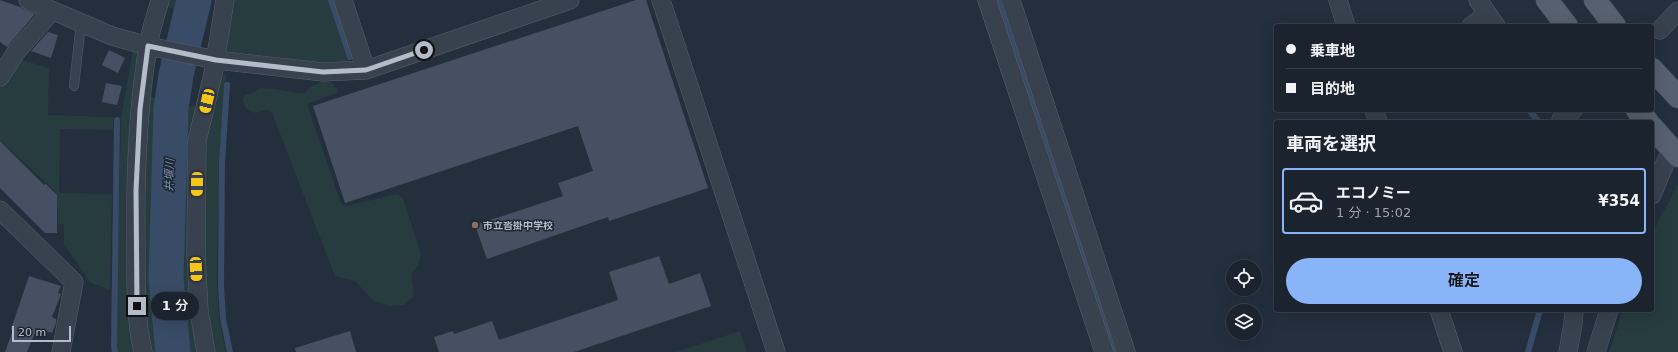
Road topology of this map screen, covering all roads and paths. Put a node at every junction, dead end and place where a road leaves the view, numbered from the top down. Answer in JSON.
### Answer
{"nodes":[{"id":1,"x":28,"y":0,"type":"edge"},
{"id":2,"x":160,"y":0,"type":"edge"},
{"id":3,"x":225,"y":0,"type":"edge"},
{"id":4,"x":343,"y":0,"type":"edge"},
{"id":5,"x":570,"y":0,"type":"edge"},
{"id":6,"x":661,"y":0,"type":"edge"},
{"id":7,"x":987,"y":0,"type":"edge"},
{"id":8,"x":1011,"y":0,"type":"edge"},
{"id":9,"x":1338,"y":0,"type":"edge"},
{"id":10,"x":1547,"y":0,"type":"edge"},
{"id":11,"x":1595,"y":0,"type":"edge"},
{"id":12,"x":52,"y":11,"type":"junction"},
{"id":13,"x":1678,"y":11,"type":"edge"},
{"id":14,"x":1487,"y":13,"type":"edge"},
{"id":15,"x":81,"y":23,"type":"junction"},
{"id":16,"x":1345,"y":24,"type":"edge"},
{"id":17,"x":1473,"y":24,"type":"edge"},
{"id":18,"x":1565,"y":24,"type":"edge"},
{"id":19,"x":1613,"y":24,"type":"edge"},
{"id":20,"x":1660,"y":30,"type":"dead end"},
{"id":21,"x":151,"y":46,"type":"junction"},
{"id":22,"x":213,"y":60,"type":"junction"},
{"id":23,"x":366,"y":70,"type":"junction"},
{"id":24,"x":1654,"y":71,"type":"edge"},
{"id":25,"x":0,"y":77,"type":"edge"},
{"id":26,"x":74,"y":86,"type":"dead end"},
{"id":27,"x":1678,"y":97,"type":"edge"},
{"id":28,"x":1639,"y":112,"type":"edge"},
{"id":29,"x":1646,"y":120,"type":"edge"},
{"id":30,"x":1654,"y":129,"type":"edge"},
{"id":31,"x":1675,"y":152,"type":"edge"},
{"id":32,"x":1654,"y":191,"type":"edge"},
{"id":33,"x":0,"y":210,"type":"edge"},
{"id":34,"x":1440,"y":312,"type":"edge"},
{"id":35,"x":1574,"y":312,"type":"edge"},
{"id":36,"x":1608,"y":312,"type":"edge"},
{"id":37,"x":61,"y":352,"type":"edge"},
{"id":38,"x":143,"y":352,"type":"edge"},
{"id":39,"x":206,"y":352,"type":"edge"},
{"id":40,"x":776,"y":352,"type":"edge"},
{"id":41,"x":1104,"y":352,"type":"edge"},
{"id":42,"x":1126,"y":352,"type":"edge"},
{"id":43,"x":1453,"y":352,"type":"edge"},
{"id":44,"x":1568,"y":352,"type":"edge"},
{"id":45,"x":1596,"y":352,"type":"edge"}],
"edges":[{"from":1,"to":12,"type":"street"},
{"from":2,"to":21,"type":"street"},
{"from":3,"to":22,"type":"street"},
{"from":4,"to":23,"type":"street"},
{"from":5,"to":23,"type":"street"},
{"from":6,"to":40,"type":"street"},
{"from":7,"to":41,"type":"street"},
{"from":8,"to":42,"type":"street"},
{"from":9,"to":16,"type":"street"},
{"from":10,"to":18,"type":"main road"},
{"from":11,"to":19,"type":"main road"},
{"from":12,"to":15,"type":"street"},
{"from":12,"to":25,"type":"street"},
{"from":13,"to":20,"type":"street"},
{"from":14,"to":17,"type":"street"},
{"from":15,"to":21,"type":"street"},
{"from":15,"to":26,"type":"lane"},
{"from":21,"to":22,"type":"street"},
{"from":21,"to":38,"type":"street"},
{"from":22,"to":23,"type":"street"},
{"from":22,"to":39,"type":"street"},
{"from":24,"to":27,"type":"main road"},
{"from":28,"to":29,"type":"main road"},
{"from":30,"to":31,"type":"main road"},
{"from":31,"to":32,"type":"street"},
{"from":33,"to":37,"type":"street"},
{"from":34,"to":43,"type":"street"},
{"from":35,"to":44,"type":"street"},
{"from":36,"to":45,"type":"street"}]}
